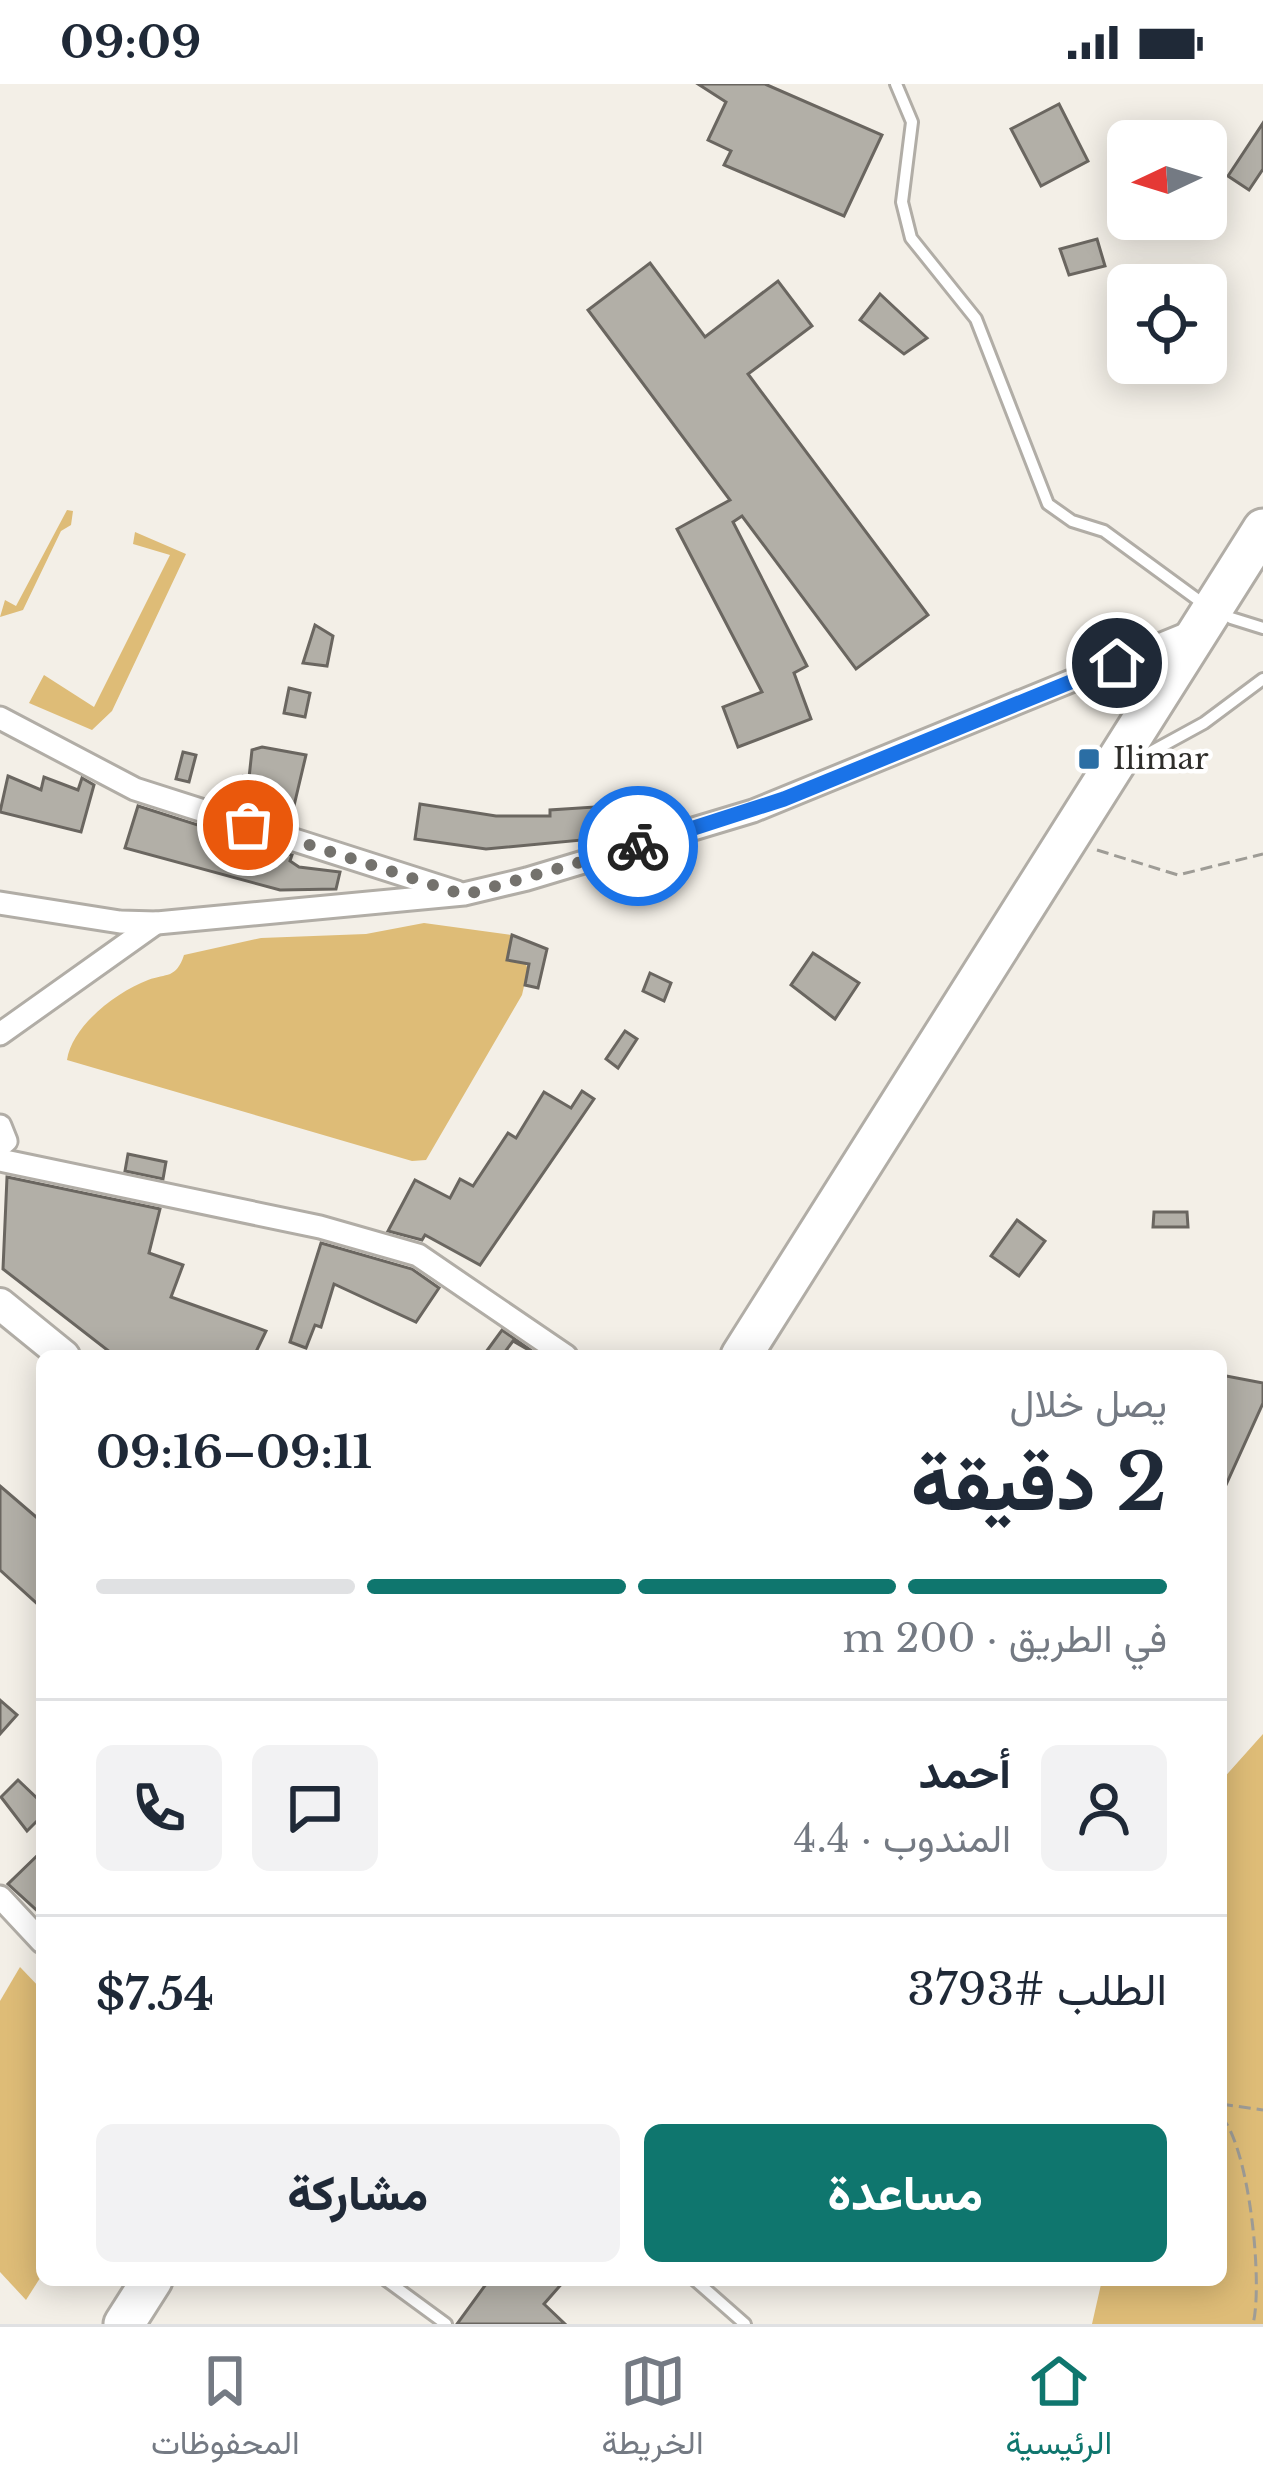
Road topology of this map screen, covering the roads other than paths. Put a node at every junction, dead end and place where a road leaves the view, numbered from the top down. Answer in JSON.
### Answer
{"nodes":[{"id":1,"x":896,"y":84,"type":"edge"},
{"id":2,"x":1263,"y":530,"type":"edge"},
{"id":3,"x":1263,"y":569,"type":"edge"},
{"id":4,"x":1227,"y":621,"type":"edge"},
{"id":5,"x":1263,"y":679,"type":"edge"},
{"id":6,"x":0,"y":718,"type":"edge"},
{"id":7,"x":1140,"y":758,"type":"junction"},
{"id":8,"x":464,"y":895,"type":"junction"},
{"id":9,"x":0,"y":903,"type":"edge"},
{"id":10,"x":157,"y":923,"type":"junction"},
{"id":11,"x":0,"y":1034,"type":"edge"},
{"id":12,"x":0,"y":1126,"type":"edge"},
{"id":13,"x":0,"y":1146,"type":"edge"},
{"id":14,"x":0,"y":1160,"type":"edge"},
{"id":15,"x":0,"y":1292,"type":"edge"},
{"id":16,"x":0,"y":1304,"type":"edge"},
{"id":17,"x":57,"y":1350,"type":"edge"},
{"id":18,"x":557,"y":1350,"type":"edge"},
{"id":19,"x":745,"y":1350,"type":"edge"},
{"id":20,"x":768,"y":1350,"type":"edge"},
{"id":21,"x":0,"y":1897,"type":"edge"},
{"id":22,"x":36,"y":1936,"type":"edge"},
{"id":23,"x":148,"y":2286,"type":"edge"},
{"id":24,"x":174,"y":2286,"type":"edge"},
{"id":25,"x":394,"y":2286,"type":"edge"},
{"id":26,"x":702,"y":2286,"type":"edge"},
{"id":27,"x":124,"y":2324,"type":"edge"},
{"id":28,"x":150,"y":2324,"type":"edge"},
{"id":29,"x":446,"y":2324,"type":"edge"},
{"id":30,"x":746,"y":2324,"type":"edge"}],
"edges":[{"from":1,"to":4,"type":"lane"},
{"from":2,"to":4,"type":"highway"},
{"from":3,"to":4,"type":"highway"},
{"from":4,"to":7,"type":"highway"},
{"from":4,"to":8,"type":"street"},
{"from":4,"to":19,"type":"highway"},
{"from":5,"to":7,"type":"lane"},
{"from":6,"to":8,"type":"street"},
{"from":7,"to":20,"type":"highway"},
{"from":8,"to":10,"type":"street"},
{"from":9,"to":10,"type":"street"},
{"from":10,"to":11,"type":"street"},
{"from":12,"to":13,"type":"street"},
{"from":14,"to":18,"type":"street"},
{"from":15,"to":16,"type":"street"},
{"from":16,"to":17,"type":"street"},
{"from":21,"to":22,"type":"street"},
{"from":23,"to":27,"type":"highway"},
{"from":24,"to":28,"type":"highway"},
{"from":25,"to":29,"type":"lane"},
{"from":26,"to":30,"type":"lane"}]}
